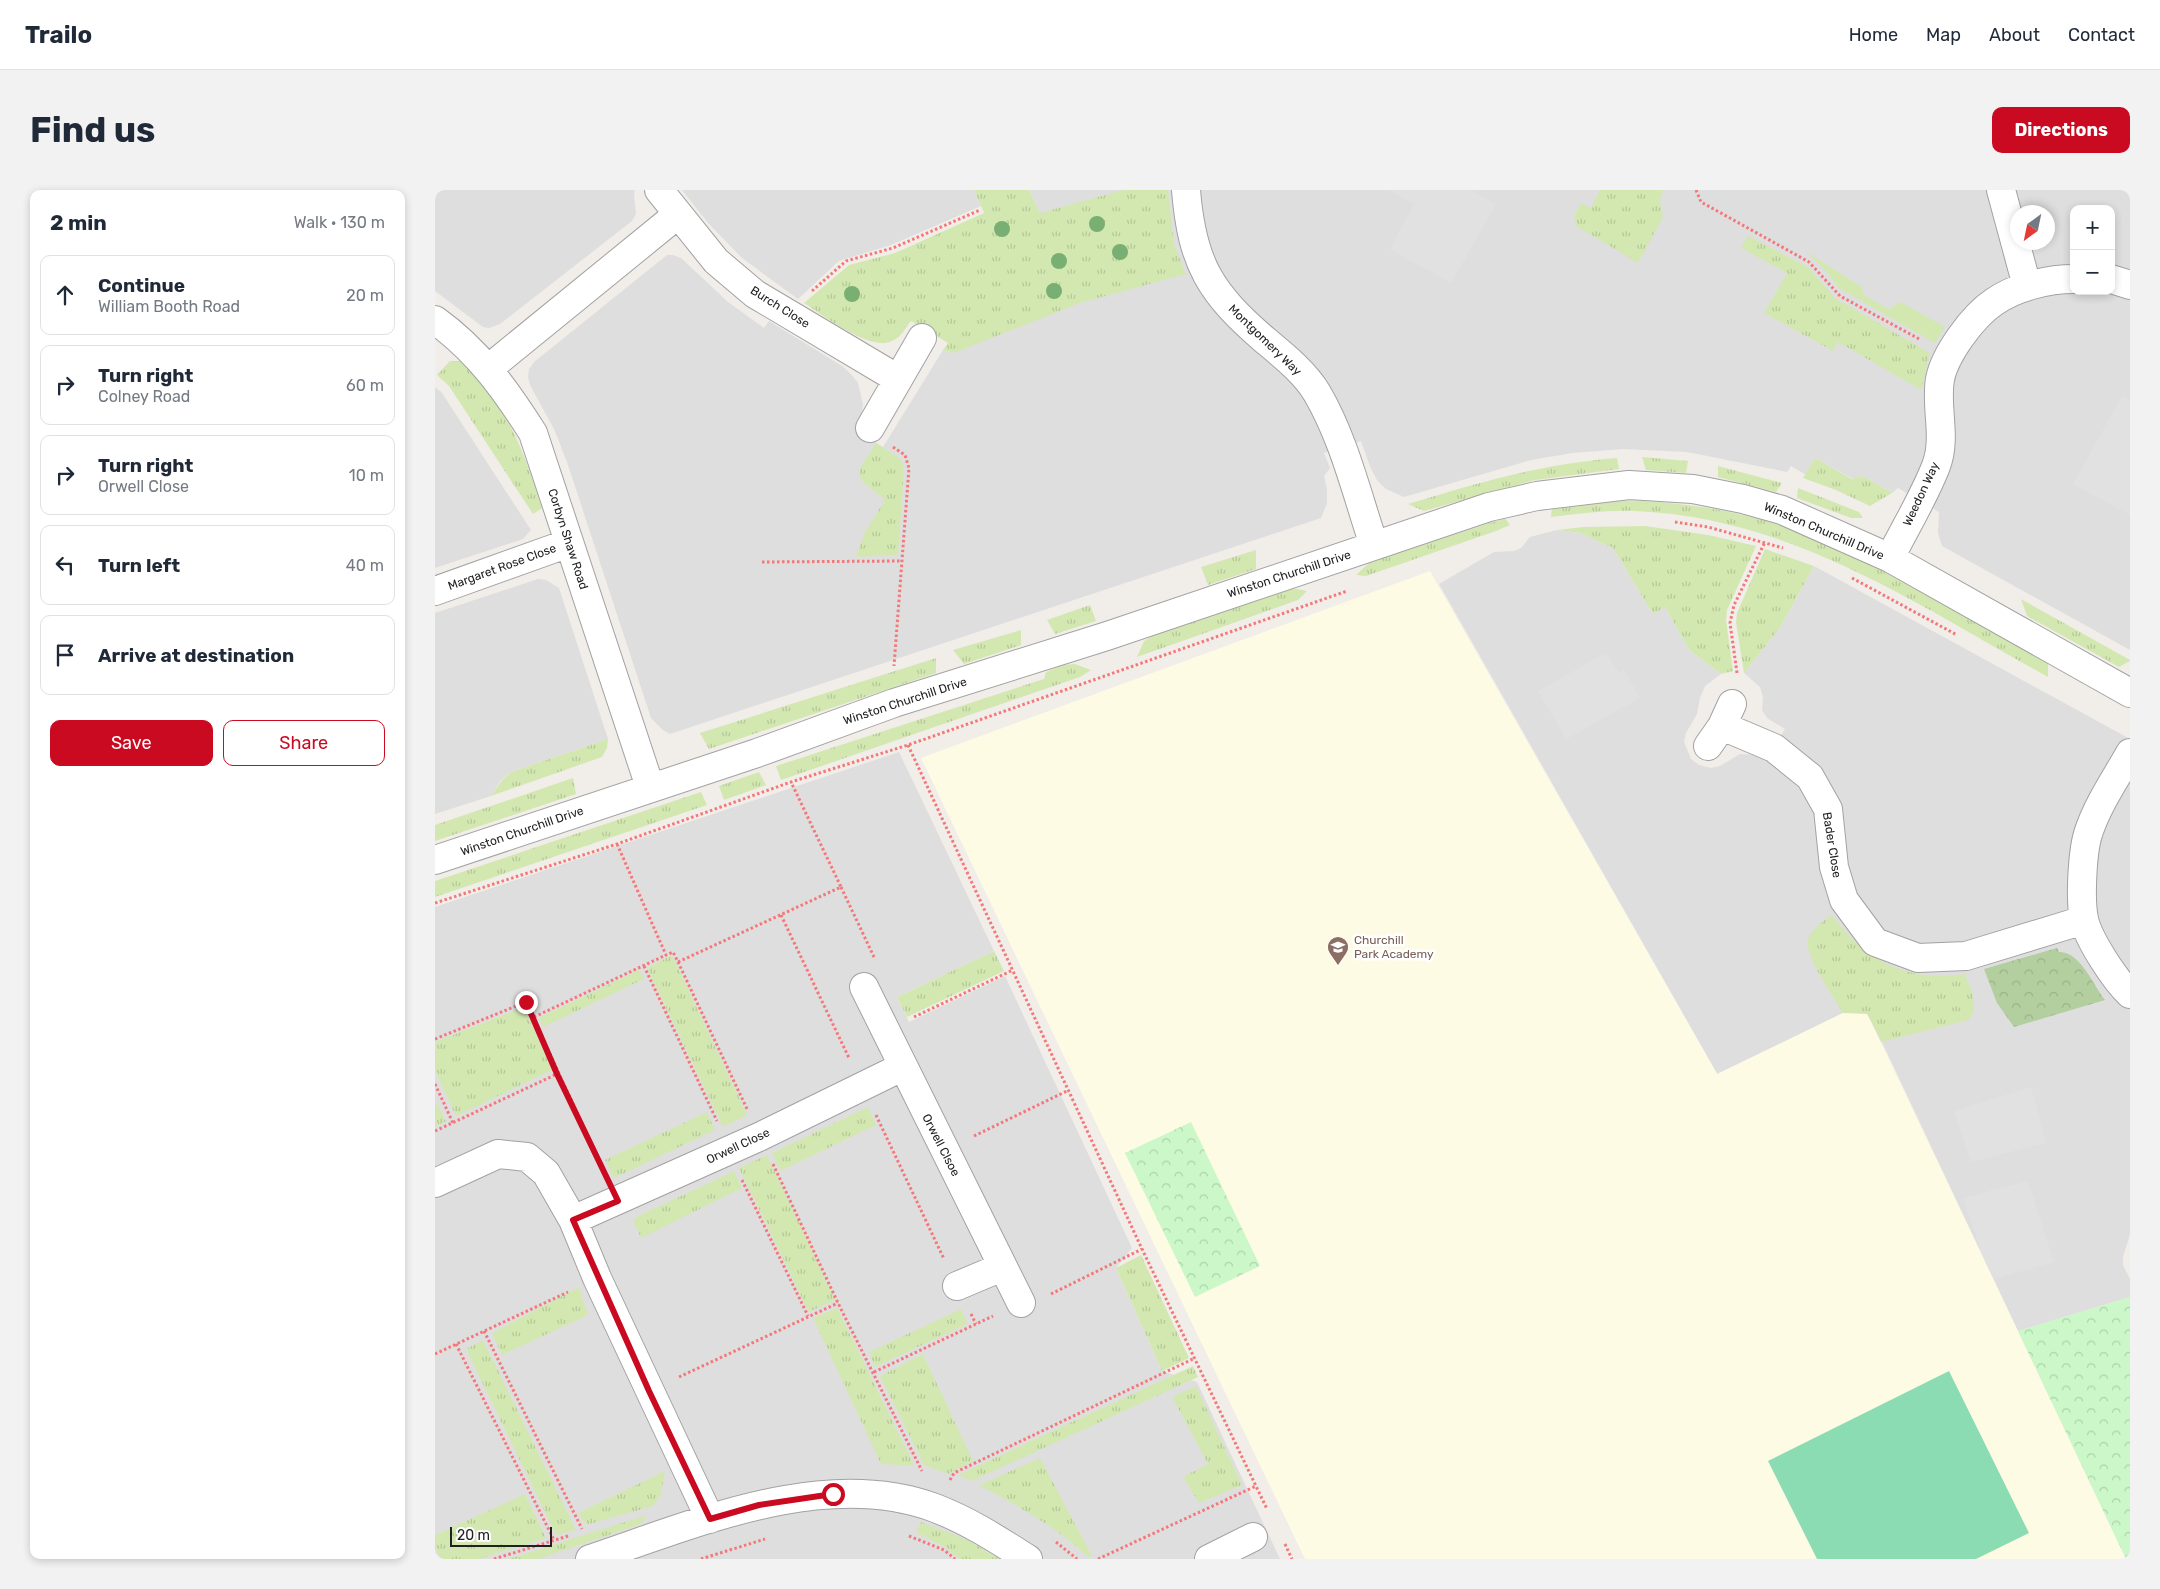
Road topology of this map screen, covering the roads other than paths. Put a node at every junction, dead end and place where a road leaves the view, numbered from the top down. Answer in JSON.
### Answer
{"nodes":[{"id":1,"x":659,"y":190,"type":"edge"},
{"id":2,"x":1186,"y":190,"type":"edge"},
{"id":3,"x":2001,"y":190,"type":"edge"},
{"id":4,"x":677,"y":215,"type":"junction"},
{"id":5,"x":2070,"y":280,"type":"edge"},
{"id":6,"x":2115,"y":280,"type":"edge"},
{"id":7,"x":2130,"y":285,"type":"edge"},
{"id":8,"x":2027,"y":286,"type":"junction"},
{"id":9,"x":435,"y":320,"type":"edge"},
{"id":10,"x":922,"y":338,"type":"dead end"},
{"id":11,"x":488,"y":368,"type":"junction"},
{"id":12,"x":898,"y":379,"type":"junction"},
{"id":13,"x":870,"y":428,"type":"road end"},
{"id":14,"x":569,"y":543,"type":"junction"},
{"id":15,"x":1374,"y":545,"type":"junction"},
{"id":16,"x":1889,"y":558,"type":"junction"},
{"id":17,"x":435,"y":592,"type":"edge"},
{"id":18,"x":2130,"y":693,"type":"edge"},
{"id":19,"x":1721,"y":726,"type":"road end"},
{"id":20,"x":2130,"y":753,"type":"edge"},
{"id":21,"x":650,"y":787,"type":"junction"},
{"id":22,"x":435,"y":860,"type":"edge"},
{"id":23,"x":2084,"y":920,"type":"junction"},
{"id":24,"x":864,"y":987,"type":"road end"},
{"id":25,"x":2130,"y":994,"type":"edge"},
{"id":26,"x":902,"y":1067,"type":"junction"},
{"id":27,"x":435,"y":1183,"type":"edge"},
{"id":28,"x":573,"y":1220,"type":"junction"},
{"id":29,"x":1002,"y":1267,"type":"junction"},
{"id":30,"x":957,"y":1286,"type":"road end"},
{"id":31,"x":1021,"y":1303,"type":"road end"},
{"id":32,"x":710,"y":1519,"type":"junction"},
{"id":33,"x":1253,"y":1537,"type":"dead end"},
{"id":34,"x":590,"y":1559,"type":"edge"},
{"id":35,"x":1028,"y":1559,"type":"edge"},
{"id":36,"x":1209,"y":1559,"type":"edge"}],
"edges":[{"from":1,"to":4,"type":"street","name":"Burch Close"},
{"from":2,"to":15,"type":"street","name":"Montgomery Way"},
{"from":3,"to":8,"type":"street"},
{"from":4,"to":11,"type":"street"},
{"from":4,"to":12,"type":"street","name":"Burch Close"},
{"from":5,"to":8,"type":"street","name":"Weedon Way"},
{"from":6,"to":7,"type":"street"},
{"from":8,"to":16,"type":"street","name":"Weedon Way"},
{"from":9,"to":11,"type":"street","name":"Corbyn Shaw Road"},
{"from":10,"to":12,"type":"street"},
{"from":11,"to":14,"type":"street","name":"Corbyn Shaw Road"},
{"from":12,"to":13,"type":"street"},
{"from":14,"to":17,"type":"street","name":"Margaret Rose Close"},
{"from":14,"to":21,"type":"street","name":"Corbyn Shaw Road"},
{"from":15,"to":16,"type":"street","name":"Winston Churchill Drive"},
{"from":15,"to":21,"type":"street","name":"Winston Churchill Drive"},
{"from":16,"to":18,"type":"street","name":"Winston Churchill Drive"},
{"from":19,"to":23,"type":"street","name":"Bader Close"},
{"from":20,"to":23,"type":"street"},
{"from":21,"to":22,"type":"street","name":"Winston Churchill Drive"},
{"from":23,"to":25,"type":"street"},
{"from":24,"to":26,"type":"street","name":"Orwell Clsoe"},
{"from":26,"to":28,"type":"street","name":"Orwell Close"},
{"from":26,"to":29,"type":"street","name":"Orwell Clsoe"},
{"from":27,"to":28,"type":"street"},
{"from":28,"to":32,"type":"street"},
{"from":29,"to":30,"type":"street"},
{"from":29,"to":31,"type":"street","name":"Orwell Clsoe"},
{"from":32,"to":34,"type":"street"},
{"from":32,"to":35,"type":"street"},
{"from":33,"to":36,"type":"street"}]}
